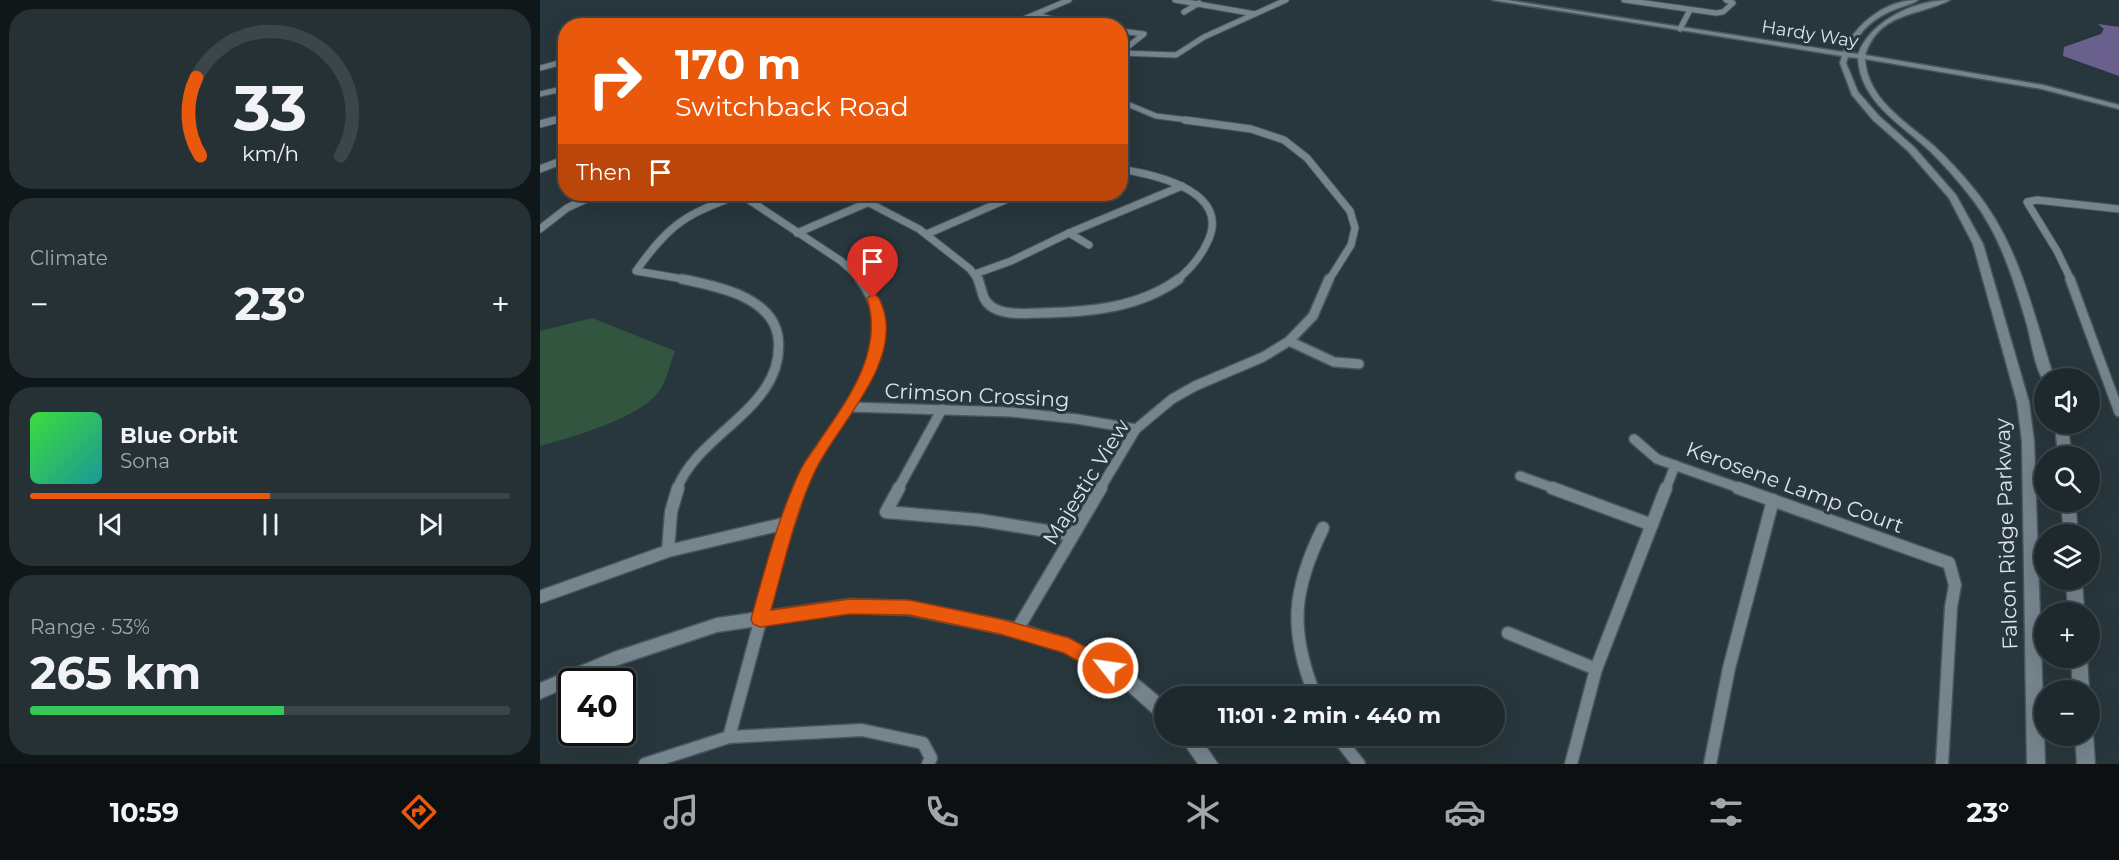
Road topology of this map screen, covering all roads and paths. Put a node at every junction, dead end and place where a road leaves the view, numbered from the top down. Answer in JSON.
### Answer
{"nodes":[{"id":1,"x":1069,"y":0,"type":"edge"},
{"id":2,"x":1175,"y":0,"type":"edge"},
{"id":3,"x":1286,"y":0,"type":"edge"},
{"id":4,"x":1495,"y":0,"type":"edge"},
{"id":5,"x":1624,"y":0,"type":"edge"},
{"id":6,"x":1663,"y":0,"type":"edge"},
{"id":7,"x":1727,"y":0,"type":"edge"},
{"id":8,"x":1915,"y":0,"type":"edge"},
{"id":9,"x":1947,"y":0,"type":"edge"},
{"id":10,"x":1518,"y":1,"type":"edge"},
{"id":11,"x":1199,"y":3,"type":"junction"},
{"id":12,"x":1658,"y":5,"type":"junction"},
{"id":13,"x":1690,"y":10,"type":"junction"},
{"id":14,"x":1184,"y":12,"type":"dead end"},
{"id":15,"x":1255,"y":14,"type":"junction"},
{"id":16,"x":1036,"y":15,"type":"junction"},
{"id":17,"x":1028,"y":18,"type":"edge"},
{"id":18,"x":1048,"y":18,"type":"edge"},
{"id":19,"x":1681,"y":27,"type":"junction"},
{"id":20,"x":1128,"y":32,"type":"edge"},
{"id":21,"x":1128,"y":47,"type":"edge"},
{"id":22,"x":1846,"y":52,"type":"junction"},
{"id":23,"x":1128,"y":53,"type":"edge"},
{"id":24,"x":1863,"y":54,"type":"junction"},
{"id":25,"x":558,"y":63,"type":"edge"},
{"id":26,"x":540,"y":68,"type":"edge"},
{"id":27,"x":558,"y":90,"type":"edge"},
{"id":28,"x":540,"y":94,"type":"edge"},
{"id":29,"x":2119,"y":99,"type":"edge"},
{"id":30,"x":1128,"y":104,"type":"edge"},
{"id":31,"x":1134,"y":107,"type":"junction"},
{"id":32,"x":2119,"y":107,"type":"edge"},
{"id":33,"x":1128,"y":109,"type":"edge"},
{"id":34,"x":558,"y":119,"type":"edge"},
{"id":35,"x":540,"y":124,"type":"edge"},
{"id":36,"x":558,"y":162,"type":"edge"},
{"id":37,"x":540,"y":169,"type":"edge"},
{"id":38,"x":1128,"y":170,"type":"edge"},
{"id":39,"x":1182,"y":186,"type":"junction"},
{"id":40,"x":582,"y":201,"type":"edge"},
{"id":41,"x":724,"y":201,"type":"edge"},
{"id":42,"x":751,"y":201,"type":"edge"},
{"id":43,"x":1003,"y":201,"type":"edge"},
{"id":44,"x":867,"y":202,"type":"joint"},
{"id":45,"x":2119,"y":209,"type":"edge"},
{"id":46,"x":540,"y":229,"type":"edge"},
{"id":47,"x":797,"y":232,"type":"junction"},
{"id":48,"x":1069,"y":233,"type":"junction"},
{"id":49,"x":927,"y":234,"type":"junction"},
{"id":50,"x":1089,"y":245,"type":"dead end"},
{"id":51,"x":975,"y":274,"type":"junction"},
{"id":52,"x":1289,"y":341,"type":"junction"},
{"id":53,"x":1359,"y":364,"type":"dead end"},
{"id":54,"x":2045,"y":368,"type":"edge"},
{"id":55,"x":850,"y":407,"type":"junction"},
{"id":56,"x":942,"y":409,"type":"junction"},
{"id":57,"x":2119,"y":412,"type":"edge"},
{"id":58,"x":1136,"y":429,"type":"junction"},
{"id":59,"x":1634,"y":439,"type":"dead end"},
{"id":60,"x":1675,"y":465,"type":"junction"},
{"id":61,"x":1520,"y":476,"type":"dead end"},
{"id":62,"x":1773,"y":500,"type":"junction"},
{"id":63,"x":786,"y":523,"type":"junction"},
{"id":64,"x":1652,"y":525,"type":"junction"},
{"id":65,"x":1323,"y":528,"type":"dead end"},
{"id":66,"x":1072,"y":535,"type":"junction"},
{"id":67,"x":668,"y":551,"type":"junction"},
{"id":68,"x":540,"y":597,"type":"edge"},
{"id":69,"x":760,"y":619,"type":"junction"},
{"id":70,"x":1017,"y":630,"type":"junction"},
{"id":71,"x":1508,"y":633,"type":"dead end"},
{"id":72,"x":1596,"y":669,"type":"junction"},
{"id":73,"x":1310,"y":686,"type":"edge"},
{"id":74,"x":540,"y":691,"type":"edge"},
{"id":75,"x":1154,"y":703,"type":"edge"},
{"id":76,"x":729,"y":737,"type":"junction"},
{"id":77,"x":1195,"y":746,"type":"edge"},
{"id":78,"x":1345,"y":746,"type":"edge"},
{"id":79,"x":2085,"y":746,"type":"edge"},
{"id":80,"x":929,"y":761,"type":"edge"},
{"id":81,"x":645,"y":764,"type":"edge"},
{"id":82,"x":1209,"y":764,"type":"edge"},
{"id":83,"x":1359,"y":764,"type":"edge"},
{"id":84,"x":1571,"y":764,"type":"edge"},
{"id":85,"x":1710,"y":764,"type":"edge"},
{"id":86,"x":1942,"y":764,"type":"edge"},
{"id":87,"x":2036,"y":764,"type":"edge"},
{"id":88,"x":2086,"y":764,"type":"edge"}],
"edges":[{"from":1,"to":16,"type":"street"},
{"from":2,"to":11,"type":"street"},
{"from":3,"to":15,"type":"street"},
{"from":4,"to":10,"type":"street","name":"Hardy Way"},
{"from":5,"to":12,"type":"street"},
{"from":6,"to":12,"type":"street"},
{"from":7,"to":13,"type":"street"},
{"from":8,"to":22,"type":"street"},
{"from":9,"to":24,"type":"street"},
{"from":10,"to":19,"type":"street","name":"Hardy Way"},
{"from":11,"to":14,"type":"street"},
{"from":11,"to":15,"type":"street"},
{"from":12,"to":13,"type":"street"},
{"from":13,"to":19,"type":"street"},
{"from":15,"to":23,"type":"street"},
{"from":16,"to":17,"type":"street"},
{"from":16,"to":18,"type":"street"},
{"from":19,"to":22,"type":"street","name":"Hardy Way"},
{"from":20,"to":21,"type":"street"},
{"from":22,"to":24,"type":"street","name":"Hardy Way"},
{"from":22,"to":87,"type":"street","name":"Falcon Ridge Parkway"},
{"from":24,"to":29,"type":"street","name":"Hardy Way"},
{"from":24,"to":32,"type":"street","name":"Hardy Way"},
{"from":24,"to":54,"type":"street"},
{"from":25,"to":26,"type":"street"},
{"from":27,"to":28,"type":"street"},
{"from":30,"to":31,"type":"street","name":"Majestic View"},
{"from":31,"to":33,"type":"street"},
{"from":31,"to":52,"type":"street","name":"Majestic View"},
{"from":34,"to":35,"type":"street"},
{"from":36,"to":37,"type":"street"},
{"from":38,"to":39,"type":"street"},
{"from":39,"to":48,"type":"street"},
{"from":39,"to":51,"type":"street"},
{"from":40,"to":46,"type":"street"},
{"from":41,"to":67,"type":"street"},
{"from":42,"to":47,"type":"street"},
{"from":43,"to":49,"type":"street"},
{"from":44,"to":47,"type":"street"},
{"from":44,"to":49,"type":"street"},
{"from":45,"to":57,"type":"street"},
{"from":47,"to":55,"type":"street"},
{"from":48,"to":50,"type":"street"},
{"from":48,"to":51,"type":"street"},
{"from":49,"to":51,"type":"street"},
{"from":52,"to":53,"type":"street"},
{"from":52,"to":58,"type":"street","name":"Majestic View"},
{"from":55,"to":56,"type":"street","name":"Crimson Crossing"},
{"from":55,"to":63,"type":"street"},
{"from":56,"to":58,"type":"street","name":"Crimson Crossing"},
{"from":56,"to":66,"type":"street"},
{"from":58,"to":66,"type":"street","name":"Majestic View"},
{"from":59,"to":60,"type":"street","name":"Kerosene Lamp Court"},
{"from":60,"to":62,"type":"street","name":"Kerosene Lamp Court"},
{"from":60,"to":64,"type":"street"},
{"from":61,"to":64,"type":"street"},
{"from":62,"to":85,"type":"street"},
{"from":62,"to":86,"type":"street","name":"Kerosene Lamp Court"},
{"from":63,"to":67,"type":"street"},
{"from":63,"to":69,"type":"street"},
{"from":64,"to":72,"type":"street"},
{"from":65,"to":73,"type":"street"},
{"from":66,"to":70,"type":"street","name":"Majestic View"},
{"from":67,"to":68,"type":"street"},
{"from":69,"to":70,"type":"street"},
{"from":69,"to":74,"type":"street"},
{"from":69,"to":76,"type":"street"},
{"from":70,"to":75,"type":"street"},
{"from":71,"to":72,"type":"street"},
{"from":72,"to":84,"type":"street"},
{"from":76,"to":80,"type":"street"},
{"from":76,"to":81,"type":"street"},
{"from":77,"to":82,"type":"street"},
{"from":78,"to":83,"type":"street"},
{"from":79,"to":88,"type":"street"}]}
